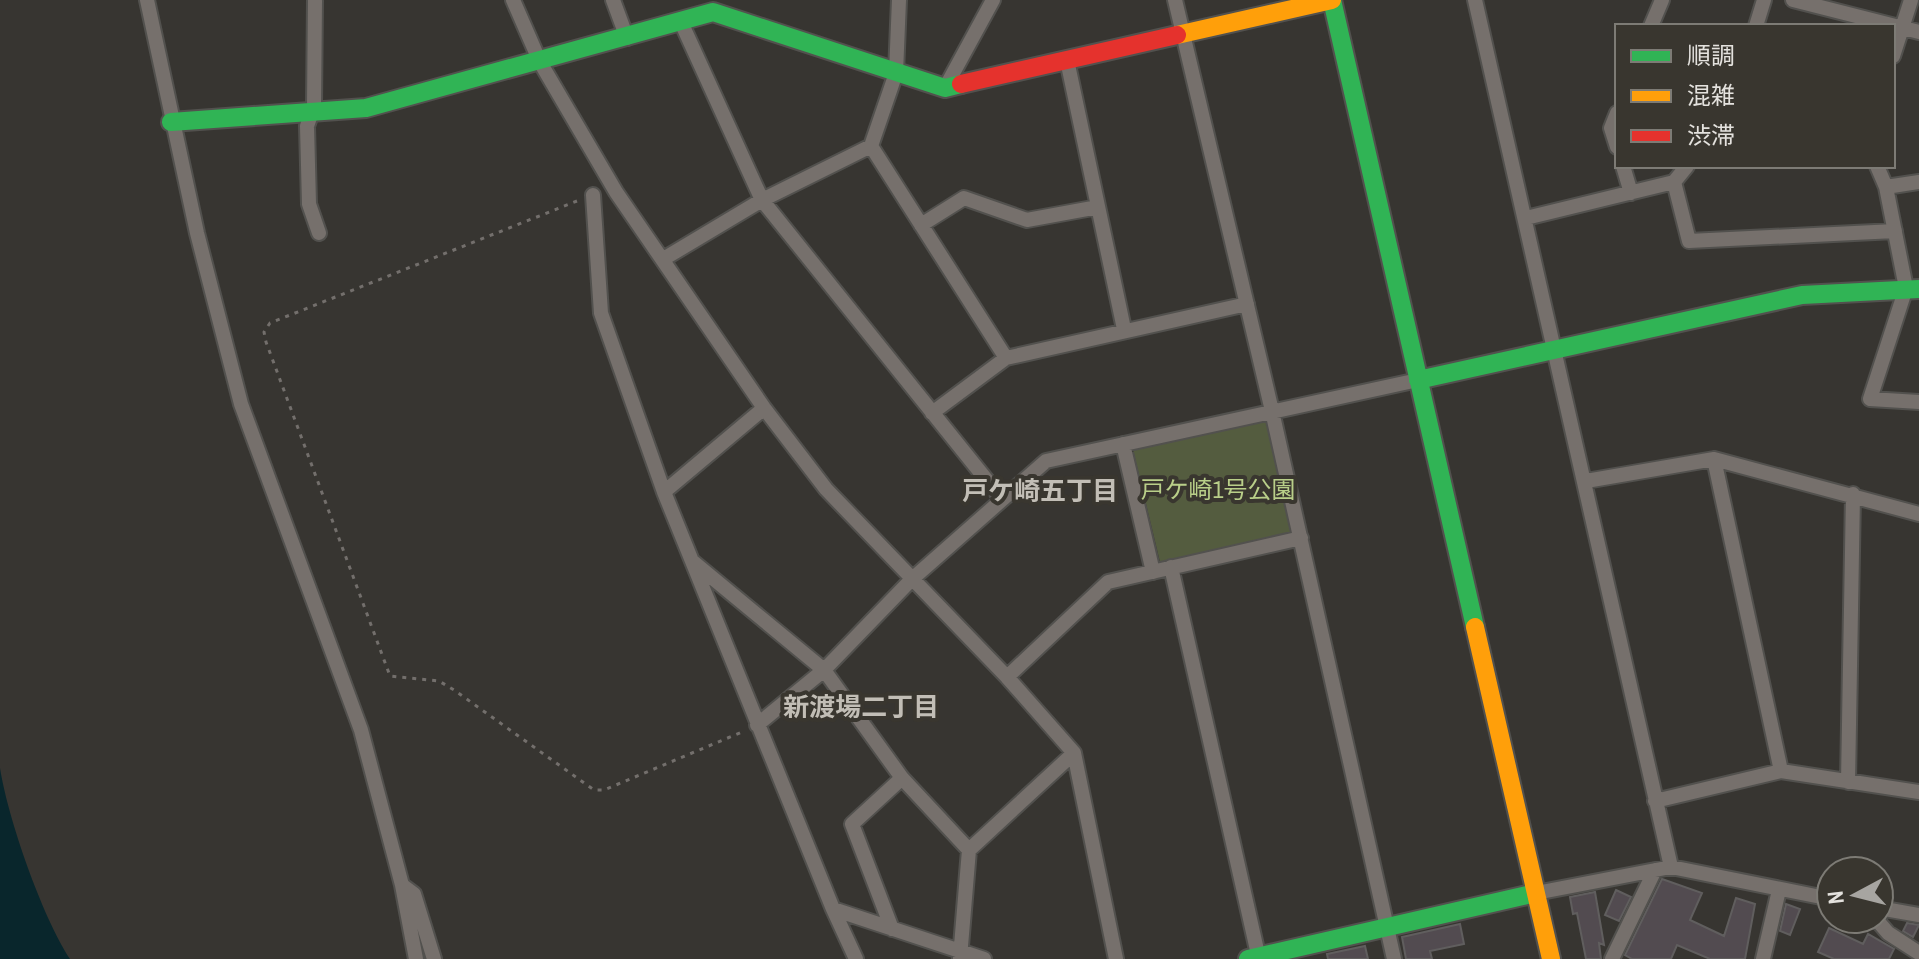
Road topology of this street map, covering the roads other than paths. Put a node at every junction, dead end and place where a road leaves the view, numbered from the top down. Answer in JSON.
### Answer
{"nodes":[{"id":1,"x":147,"y":0,"type":"edge"},
{"id":2,"x":315,"y":0,"type":"edge"},
{"id":3,"x":513,"y":0,"type":"edge"},
{"id":4,"x":613,"y":0,"type":"edge"},
{"id":5,"x":899,"y":0,"type":"edge"},
{"id":6,"x":993,"y":0,"type":"edge"},
{"id":7,"x":1175,"y":0,"type":"edge"},
{"id":8,"x":1332,"y":0,"type":"edge"},
{"id":9,"x":1475,"y":0,"type":"edge"},
{"id":10,"x":1662,"y":0,"type":"edge"},
{"id":11,"x":1764,"y":0,"type":"edge"},
{"id":12,"x":1793,"y":0,"type":"edge"},
{"id":13,"x":1911,"y":0,"type":"edge"},
{"id":14,"x":681,"y":22,"type":"junction"},
{"id":15,"x":1652,"y":24,"type":"edge"},
{"id":16,"x":1757,"y":24,"type":"edge"},
{"id":17,"x":1890,"y":24,"type":"edge"},
{"id":18,"x":1895,"y":25,"type":"edge"},
{"id":19,"x":1902,"y":27,"type":"junction"},
{"id":20,"x":1182,"y":31,"type":"junction"},
{"id":21,"x":1919,"y":32,"type":"edge"},
{"id":22,"x":627,"y":38,"type":"junction"},
{"id":23,"x":1895,"y":50,"type":"edge"},
{"id":24,"x":1067,"y":60,"type":"junction"},
{"id":25,"x":540,"y":62,"type":"junction"},
{"id":26,"x":896,"y":73,"type":"junction"},
{"id":27,"x":945,"y":88,"type":"junction"},
{"id":28,"x":312,"y":114,"type":"junction"},
{"id":29,"x":1615,"y":118,"type":"edge"},
{"id":30,"x":171,"y":122,"type":"junction"},
{"id":31,"x":1615,"y":141,"type":"edge"},
{"id":32,"x":871,"y":146,"type":"junction"},
{"id":33,"x":1624,"y":168,"type":"edge"},
{"id":34,"x":1685,"y":168,"type":"edge"},
{"id":35,"x":1878,"y":168,"type":"edge"},
{"id":36,"x":1674,"y":182,"type":"junction"},
{"id":37,"x":1919,"y":182,"type":"edge"},
{"id":38,"x":1886,"y":187,"type":"junction"},
{"id":39,"x":1631,"y":193,"type":"junction"},
{"id":40,"x":593,"y":195,"type":"road end"},
{"id":41,"x":762,"y":200,"type":"junction"},
{"id":42,"x":1098,"y":207,"type":"junction"},
{"id":43,"x":1526,"y":218,"type":"junction"},
{"id":44,"x":921,"y":225,"type":"junction"},
{"id":45,"x":1895,"y":231,"type":"junction"},
{"id":46,"x":319,"y":233,"type":"dead end"},
{"id":47,"x":665,"y":258,"type":"junction"},
{"id":48,"x":1912,"y":288,"type":"edge"},
{"id":49,"x":1247,"y":304,"type":"junction"},
{"id":50,"x":1124,"y":329,"type":"junction"},
{"id":51,"x":1556,"y":350,"type":"junction"},
{"id":52,"x":1006,"y":358,"type":"junction"},
{"id":53,"x":1418,"y":380,"type":"junction"},
{"id":54,"x":1919,"y":402,"type":"edge"},
{"id":55,"x":764,"y":408,"type":"junction"},
{"id":56,"x":1272,"y":411,"type":"junction"},
{"id":57,"x":932,"y":413,"type":"junction"},
{"id":58,"x":1123,"y":444,"type":"junction"},
{"id":59,"x":1714,"y":459,"type":"junction"},
{"id":60,"x":1586,"y":481,"type":"junction"},
{"id":61,"x":664,"y":492,"type":"junction"},
{"id":62,"x":1853,"y":494,"type":"junction"},
{"id":63,"x":1001,"y":498,"type":"junction"},
{"id":64,"x":1919,"y":514,"type":"edge"},
{"id":65,"x":1301,"y":538,"type":"junction"},
{"id":66,"x":691,"y":560,"type":"junction"},
{"id":67,"x":1171,"y":567,"type":"junction"},
{"id":68,"x":1153,"y":572,"type":"junction"},
{"id":69,"x":911,"y":580,"type":"junction"},
{"id":70,"x":824,"y":670,"type":"junction"},
{"id":71,"x":1007,"y":677,"type":"junction"},
{"id":72,"x":757,"y":725,"type":"junction"},
{"id":73,"x":1074,"y":753,"type":"junction"},
{"id":74,"x":1781,"y":771,"type":"junction"},
{"id":75,"x":902,"y":778,"type":"junction"},
{"id":76,"x":1848,"y":782,"type":"junction"},
{"id":77,"x":1919,"y":792,"type":"edge"},
{"id":78,"x":1655,"y":801,"type":"junction"},
{"id":79,"x":969,"y":850,"type":"junction"},
{"id":80,"x":1671,"y":867,"type":"junction"},
{"id":81,"x":1655,"y":870,"type":"junction"},
{"id":82,"x":402,"y":885,"type":"junction"},
{"id":83,"x":1779,"y":890,"type":"junction"},
{"id":84,"x":1536,"y":893,"type":"junction"},
{"id":85,"x":1815,"y":896,"type":"edge"},
{"id":86,"x":833,"y":909,"type":"junction"},
{"id":87,"x":1895,"y":911,"type":"edge"},
{"id":88,"x":1919,"y":915,"type":"edge"},
{"id":89,"x":1387,"y":927,"type":"junction"},
{"id":90,"x":892,"y":929,"type":"junction"},
{"id":91,"x":1891,"y":935,"type":"edge"},
{"id":92,"x":1919,"y":953,"type":"edge"},
{"id":93,"x":960,"y":955,"type":"edge"},
{"id":94,"x":1255,"y":958,"type":"edge"},
{"id":95,"x":416,"y":959,"type":"edge"},
{"id":96,"x":434,"y":959,"type":"edge"},
{"id":97,"x":856,"y":959,"type":"edge"},
{"id":98,"x":984,"y":959,"type":"edge"},
{"id":99,"x":1116,"y":959,"type":"edge"},
{"id":100,"x":1394,"y":959,"type":"edge"},
{"id":101,"x":1551,"y":959,"type":"edge"},
{"id":102,"x":1612,"y":959,"type":"edge"},
{"id":103,"x":1763,"y":959,"type":"edge"}],
"edges":[{"from":1,"to":30,"type":"street"},
{"from":2,"to":28,"type":"street"},
{"from":3,"to":25,"type":"street"},
{"from":4,"to":22,"type":"street"},
{"from":5,"to":26,"type":"street"},
{"from":6,"to":27,"type":"street"},
{"from":7,"to":20,"type":"street"},
{"from":8,"to":20,"type":"street"},
{"from":8,"to":53,"type":"street"},
{"from":9,"to":43,"type":"street"},
{"from":10,"to":15,"type":"street"},
{"from":11,"to":16,"type":"street"},
{"from":12,"to":17,"type":"street"},
{"from":13,"to":19,"type":"street"},
{"from":14,"to":22,"type":"street"},
{"from":14,"to":26,"type":"street"},
{"from":14,"to":41,"type":"street"},
{"from":18,"to":19,"type":"street"},
{"from":19,"to":21,"type":"street"},
{"from":19,"to":23,"type":"street"},
{"from":20,"to":24,"type":"street"},
{"from":20,"to":49,"type":"street"},
{"from":22,"to":25,"type":"street"},
{"from":24,"to":27,"type":"street"},
{"from":24,"to":42,"type":"street"},
{"from":25,"to":28,"type":"street"},
{"from":25,"to":47,"type":"street"},
{"from":26,"to":27,"type":"street"},
{"from":26,"to":32,"type":"street"},
{"from":28,"to":30,"type":"street"},
{"from":28,"to":46,"type":"street"},
{"from":29,"to":31,"type":"street"},
{"from":30,"to":82,"type":"street"},
{"from":32,"to":41,"type":"street"},
{"from":32,"to":44,"type":"street"},
{"from":33,"to":39,"type":"street"},
{"from":34,"to":36,"type":"street"},
{"from":35,"to":38,"type":"street"},
{"from":36,"to":39,"type":"street"},
{"from":36,"to":45,"type":"street"},
{"from":37,"to":38,"type":"street"},
{"from":38,"to":45,"type":"street"},
{"from":39,"to":43,"type":"street"},
{"from":40,"to":61,"type":"street"},
{"from":41,"to":47,"type":"street"},
{"from":41,"to":57,"type":"street"},
{"from":42,"to":44,"type":"street"},
{"from":42,"to":50,"type":"street"},
{"from":43,"to":51,"type":"street"},
{"from":44,"to":52,"type":"street"},
{"from":45,"to":48,"type":"street"},
{"from":47,"to":55,"type":"street"},
{"from":48,"to":51,"type":"street"},
{"from":48,"to":54,"type":"street"},
{"from":49,"to":50,"type":"street"},
{"from":49,"to":56,"type":"street"},
{"from":50,"to":52,"type":"street"},
{"from":51,"to":53,"type":"street"},
{"from":51,"to":60,"type":"street"},
{"from":52,"to":57,"type":"street"},
{"from":53,"to":56,"type":"street"},
{"from":53,"to":84,"type":"street"},
{"from":55,"to":61,"type":"street"},
{"from":55,"to":69,"type":"street"},
{"from":56,"to":58,"type":"street"},
{"from":56,"to":65,"type":"street"},
{"from":57,"to":63,"type":"street"},
{"from":58,"to":63,"type":"street"},
{"from":58,"to":68,"type":"street"},
{"from":59,"to":60,"type":"street"},
{"from":59,"to":62,"type":"street"},
{"from":59,"to":74,"type":"street"},
{"from":60,"to":78,"type":"street"},
{"from":61,"to":66,"type":"street"},
{"from":62,"to":64,"type":"street"},
{"from":62,"to":76,"type":"street"},
{"from":63,"to":69,"type":"street"},
{"from":65,"to":67,"type":"street"},
{"from":65,"to":89,"type":"street"},
{"from":66,"to":70,"type":"street"},
{"from":66,"to":72,"type":"street"},
{"from":67,"to":68,"type":"street"},
{"from":67,"to":94,"type":"street"},
{"from":68,"to":71,"type":"street"},
{"from":69,"to":70,"type":"street"},
{"from":69,"to":71,"type":"street"},
{"from":70,"to":72,"type":"street"},
{"from":70,"to":75,"type":"street"},
{"from":71,"to":73,"type":"street"},
{"from":72,"to":86,"type":"street"},
{"from":73,"to":79,"type":"street"},
{"from":73,"to":99,"type":"street"},
{"from":74,"to":76,"type":"street"},
{"from":74,"to":78,"type":"street"},
{"from":75,"to":79,"type":"street"},
{"from":75,"to":90,"type":"street"},
{"from":76,"to":77,"type":"street"},
{"from":78,"to":80,"type":"street"},
{"from":79,"to":93,"type":"street"},
{"from":80,"to":81,"type":"street"},
{"from":80,"to":83,"type":"street"},
{"from":81,"to":84,"type":"street"},
{"from":81,"to":102,"type":"street"},
{"from":82,"to":95,"type":"street"},
{"from":82,"to":96,"type":"street"},
{"from":83,"to":85,"type":"street"},
{"from":83,"to":103,"type":"street"},
{"from":84,"to":89,"type":"street"},
{"from":84,"to":101,"type":"street"},
{"from":86,"to":90,"type":"street"},
{"from":86,"to":97,"type":"street"},
{"from":87,"to":88,"type":"street"},
{"from":89,"to":94,"type":"street"},
{"from":89,"to":100,"type":"street"},
{"from":90,"to":93,"type":"street"},
{"from":91,"to":92,"type":"street"},
{"from":93,"to":98,"type":"street"}]}
